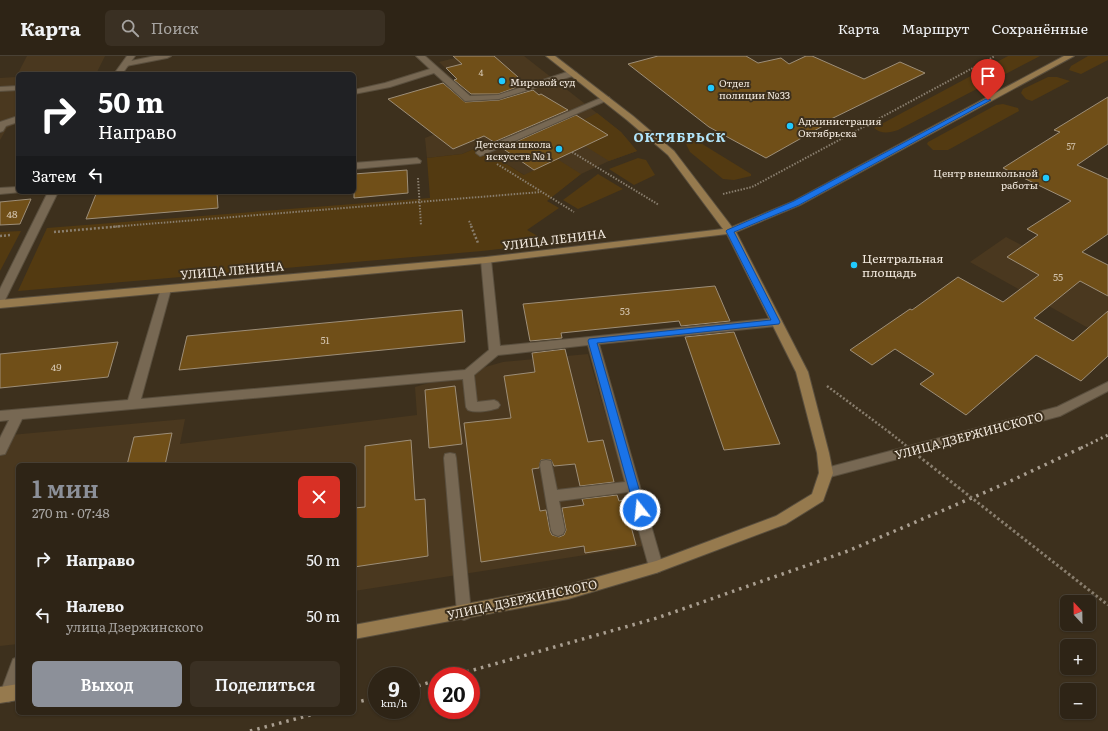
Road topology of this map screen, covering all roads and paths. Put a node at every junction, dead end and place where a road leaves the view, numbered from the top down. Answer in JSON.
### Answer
{"nodes":[{"id":1,"x":131,"y":56,"type":"edge"},
{"id":2,"x":167,"y":56,"type":"edge"},
{"id":3,"x":420,"y":56,"type":"edge"},
{"id":4,"x":550,"y":56,"type":"edge"},
{"id":5,"x":995,"y":56,"type":"edge"},
{"id":6,"x":1070,"y":56,"type":"edge"},
{"id":7,"x":126,"y":64,"type":"junction"},
{"id":8,"x":436,"y":70,"type":"junction"},
{"id":9,"x":120,"y":72,"type":"edge"},
{"id":10,"x":573,"y":73,"type":"junction"},
{"id":11,"x":16,"y":88,"type":"edge"},
{"id":12,"x":0,"y":89,"type":"edge"},
{"id":13,"x":356,"y":92,"type":"edge"},
{"id":14,"x":606,"y":99,"type":"junction"},
{"id":15,"x":16,"y":120,"type":"edge"},
{"id":16,"x":0,"y":129,"type":"edge"},
{"id":17,"x":572,"y":152,"type":"dead end"},
{"id":18,"x":480,"y":153,"type":"joint"},
{"id":19,"x":417,"y":161,"type":"joint"},
{"id":20,"x":356,"y":166,"type":"edge"},
{"id":21,"x":16,"y":190,"type":"edge"},
{"id":22,"x":0,"y":191,"type":"edge"},
{"id":23,"x":541,"y":192,"type":"junction"},
{"id":24,"x":52,"y":194,"type":"edge"},
{"id":25,"x":705,"y":198,"type":"junction"},
{"id":26,"x":420,"y":202,"type":"junction"},
{"id":27,"x":659,"y":205,"type":"dead end"},
{"id":28,"x":574,"y":212,"type":"dead end"},
{"id":29,"x":468,"y":221,"type":"dead end"},
{"id":30,"x":421,"y":225,"type":"dead end"},
{"id":31,"x":730,"y":231,"type":"junction"},
{"id":32,"x":32,"y":234,"type":"junction"},
{"id":33,"x":0,"y":236,"type":"edge"},
{"id":34,"x":479,"y":245,"type":"dead end"},
{"id":35,"x":486,"y":260,"type":"junction"},
{"id":36,"x":166,"y":289,"type":"junction"},
{"id":37,"x":0,"y":300,"type":"edge"},
{"id":38,"x":0,"y":304,"type":"edge"},
{"id":39,"x":776,"y":322,"type":"junction"},
{"id":40,"x":592,"y":341,"type":"junction"},
{"id":41,"x":495,"y":351,"type":"junction"},
{"id":42,"x":468,"y":374,"type":"junction"},
{"id":43,"x":826,"y":384,"type":"dead end"},
{"id":44,"x":1108,"y":386,"type":"edge"},
{"id":45,"x":133,"y":404,"type":"junction"},
{"id":46,"x":494,"y":405,"type":"dead end"},
{"id":47,"x":18,"y":415,"type":"junction"},
{"id":48,"x":0,"y":416,"type":"edge"},
{"id":49,"x":0,"y":450,"type":"edge"},
{"id":50,"x":450,"y":458,"type":"dead end"},
{"id":51,"x":546,"y":465,"type":"dead end"},
{"id":52,"x":826,"y":474,"type":"junction"},
{"id":53,"x":633,"y":486,"type":"junction"},
{"id":54,"x":552,"y":496,"type":"junction"},
{"id":55,"x":558,"y":530,"type":"dead end"},
{"id":56,"x":656,"y":567,"type":"junction"},
{"id":57,"x":1108,"y":605,"type":"edge"},
{"id":58,"x":464,"y":612,"type":"junction"},
{"id":59,"x":356,"y":632,"type":"edge"},
{"id":60,"x":16,"y":671,"type":"edge"},
{"id":61,"x":9,"y":694,"type":"edge"}],
"edges":[{"from":1,"to":7,"type":"street"},
{"from":2,"to":7,"type":"street"},
{"from":3,"to":8,"type":"street"},
{"from":4,"to":10,"type":"main road","name":"УЛИЦА ДЗЕРЖИНСКОГО"},
{"from":5,"to":25,"type":"path"},
{"from":6,"to":31,"type":"main road","name":"УЛИЦА ЛЕНИНА"},
{"from":7,"to":9,"type":"street"},
{"from":8,"to":10,"type":"street"},
{"from":8,"to":13,"type":"street"},
{"from":10,"to":14,"type":"main road","name":"УЛИЦА ДЗЕРЖИНСКОГО"},
{"from":11,"to":12,"type":"street"},
{"from":14,"to":18,"type":"street"},
{"from":14,"to":25,"type":"main road","name":"УЛИЦА ДЗЕРЖИНСКОГО"},
{"from":15,"to":16,"type":"street"},
{"from":17,"to":27,"type":"path"},
{"from":18,"to":23,"type":"path"},
{"from":19,"to":20,"type":"street"},
{"from":19,"to":26,"type":"path"},
{"from":21,"to":22,"type":"street"},
{"from":23,"to":26,"type":"path"},
{"from":23,"to":28,"type":"path"},
{"from":24,"to":32,"type":"street"},
{"from":25,"to":31,"type":"main road","name":"УЛИЦА ДЗЕРЖИНСКОГО"},
{"from":26,"to":30,"type":"path"},
{"from":26,"to":32,"type":"path"},
{"from":29,"to":34,"type":"path"},
{"from":31,"to":35,"type":"main road","name":"УЛИЦА ЛЕНИНА"},
{"from":31,"to":39,"type":"main road","name":"УЛИЦА ДЗЕРЖИНСКОГО"},
{"from":32,"to":33,"type":"path"},
{"from":32,"to":37,"type":"street"},
{"from":35,"to":36,"type":"main road","name":"УЛИЦА ЛЕНИНА"},
{"from":35,"to":41,"type":"street"},
{"from":36,"to":38,"type":"main road","name":"УЛИЦА ЛЕНИНА"},
{"from":36,"to":45,"type":"street"},
{"from":39,"to":40,"type":"street"},
{"from":39,"to":52,"type":"main road","name":"УЛИЦА ДЗЕРЖИНСКОГО"},
{"from":40,"to":41,"type":"street"},
{"from":40,"to":53,"type":"street"},
{"from":41,"to":42,"type":"street"},
{"from":42,"to":45,"type":"street"},
{"from":42,"to":46,"type":"street"},
{"from":43,"to":57,"type":"path","bridge":true},
{"from":44,"to":52,"type":"street","name":"УЛИЦА ДЗЕРЖИНСКОГО"},
{"from":45,"to":47,"type":"street"},
{"from":47,"to":48,"type":"street"},
{"from":47,"to":49,"type":"street"},
{"from":50,"to":58,"type":"street"},
{"from":51,"to":54,"type":"street"},
{"from":52,"to":56,"type":"main road","name":"УЛИЦА ДЗЕРЖИНСКОГО"},
{"from":53,"to":54,"type":"street"},
{"from":53,"to":56,"type":"street"},
{"from":54,"to":55,"type":"street"},
{"from":56,"to":58,"type":"main road","name":"УЛИЦА ДЗЕРЖИНСКОГО"},
{"from":58,"to":59,"type":"main road","name":"УЛИЦА ДЗЕРЖИНСКОГО"},
{"from":60,"to":61,"type":"street"}]}
